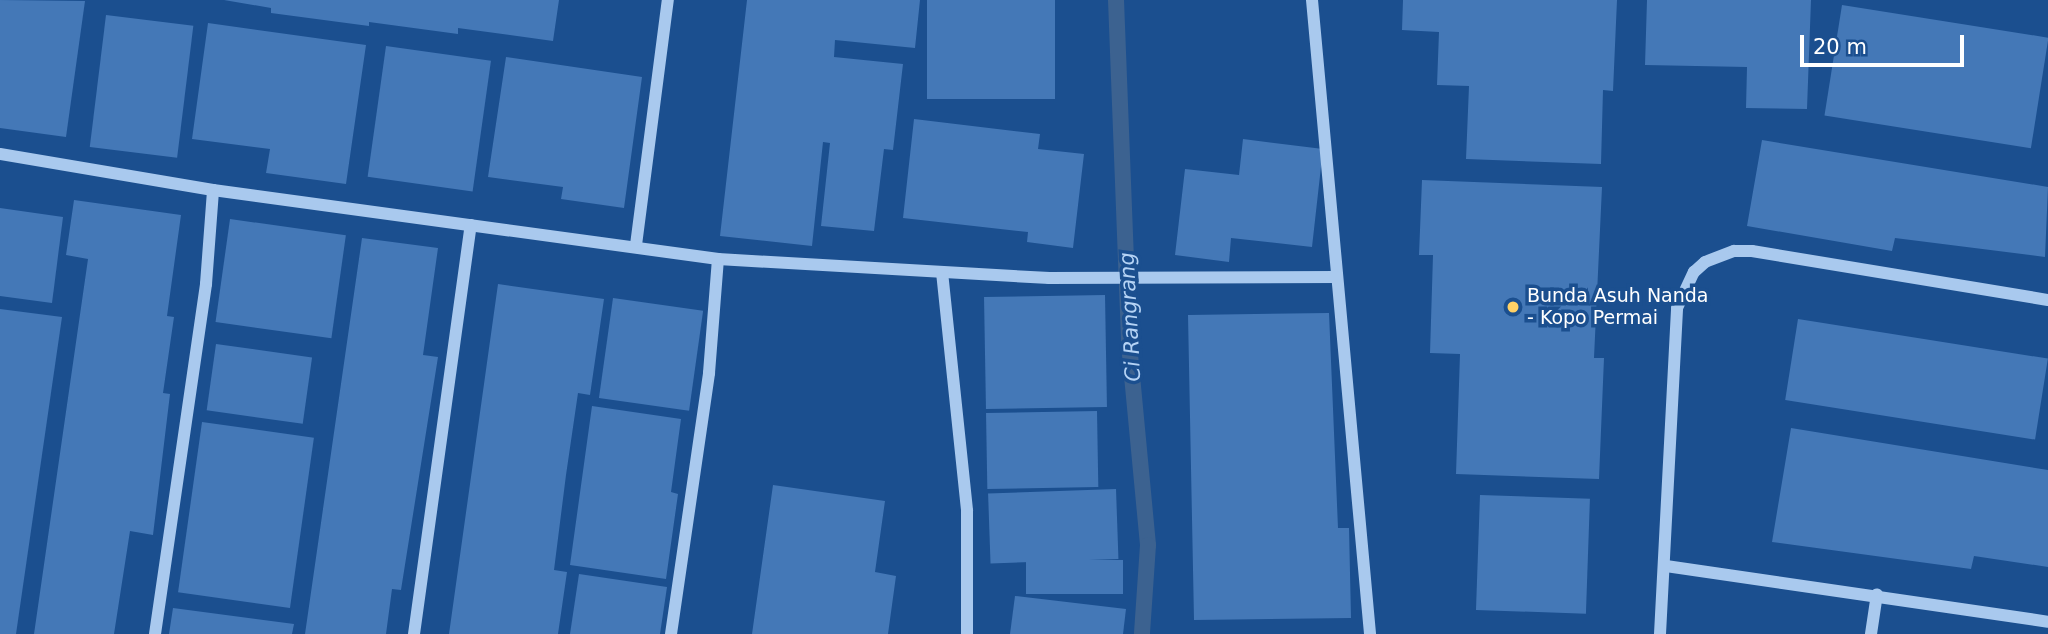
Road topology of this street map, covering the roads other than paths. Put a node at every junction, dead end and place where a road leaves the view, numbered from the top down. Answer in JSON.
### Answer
{"nodes":[{"id":1,"x":668,"y":0,"type":"edge"},
{"id":2,"x":1312,"y":0,"type":"edge"},
{"id":3,"x":0,"y":154,"type":"edge"},
{"id":4,"x":213,"y":190,"type":"junction"},
{"id":5,"x":471,"y":225,"type":"junction"},
{"id":6,"x":636,"y":245,"type":"junction"},
{"id":7,"x":718,"y":259,"type":"junction"},
{"id":8,"x":942,"y":272,"type":"junction"},
{"id":9,"x":1337,"y":277,"type":"junction"},
{"id":10,"x":2048,"y":300,"type":"edge"},
{"id":11,"x":1667,"y":566,"type":"junction"},
{"id":12,"x":1877,"y":594,"type":"junction"},
{"id":13,"x":2048,"y":622,"type":"edge"},
{"id":14,"x":155,"y":634,"type":"edge"},
{"id":15,"x":414,"y":634,"type":"edge"},
{"id":16,"x":671,"y":634,"type":"edge"},
{"id":17,"x":967,"y":634,"type":"edge"},
{"id":18,"x":1370,"y":634,"type":"edge"},
{"id":19,"x":1660,"y":634,"type":"edge"},
{"id":20,"x":1871,"y":634,"type":"edge"}],
"edges":[{"from":1,"to":6,"type":"street"},
{"from":2,"to":9,"type":"street"},
{"from":3,"to":4,"type":"street"},
{"from":4,"to":5,"type":"street"},
{"from":4,"to":14,"type":"street"},
{"from":5,"to":6,"type":"street"},
{"from":5,"to":15,"type":"street"},
{"from":6,"to":7,"type":"street"},
{"from":7,"to":8,"type":"street"},
{"from":7,"to":16,"type":"street"},
{"from":8,"to":9,"type":"street"},
{"from":8,"to":17,"type":"street"},
{"from":9,"to":18,"type":"street"},
{"from":10,"to":11,"type":"street"},
{"from":11,"to":12,"type":"street"},
{"from":11,"to":19,"type":"street"},
{"from":12,"to":13,"type":"street"},
{"from":12,"to":20,"type":"street"}]}
